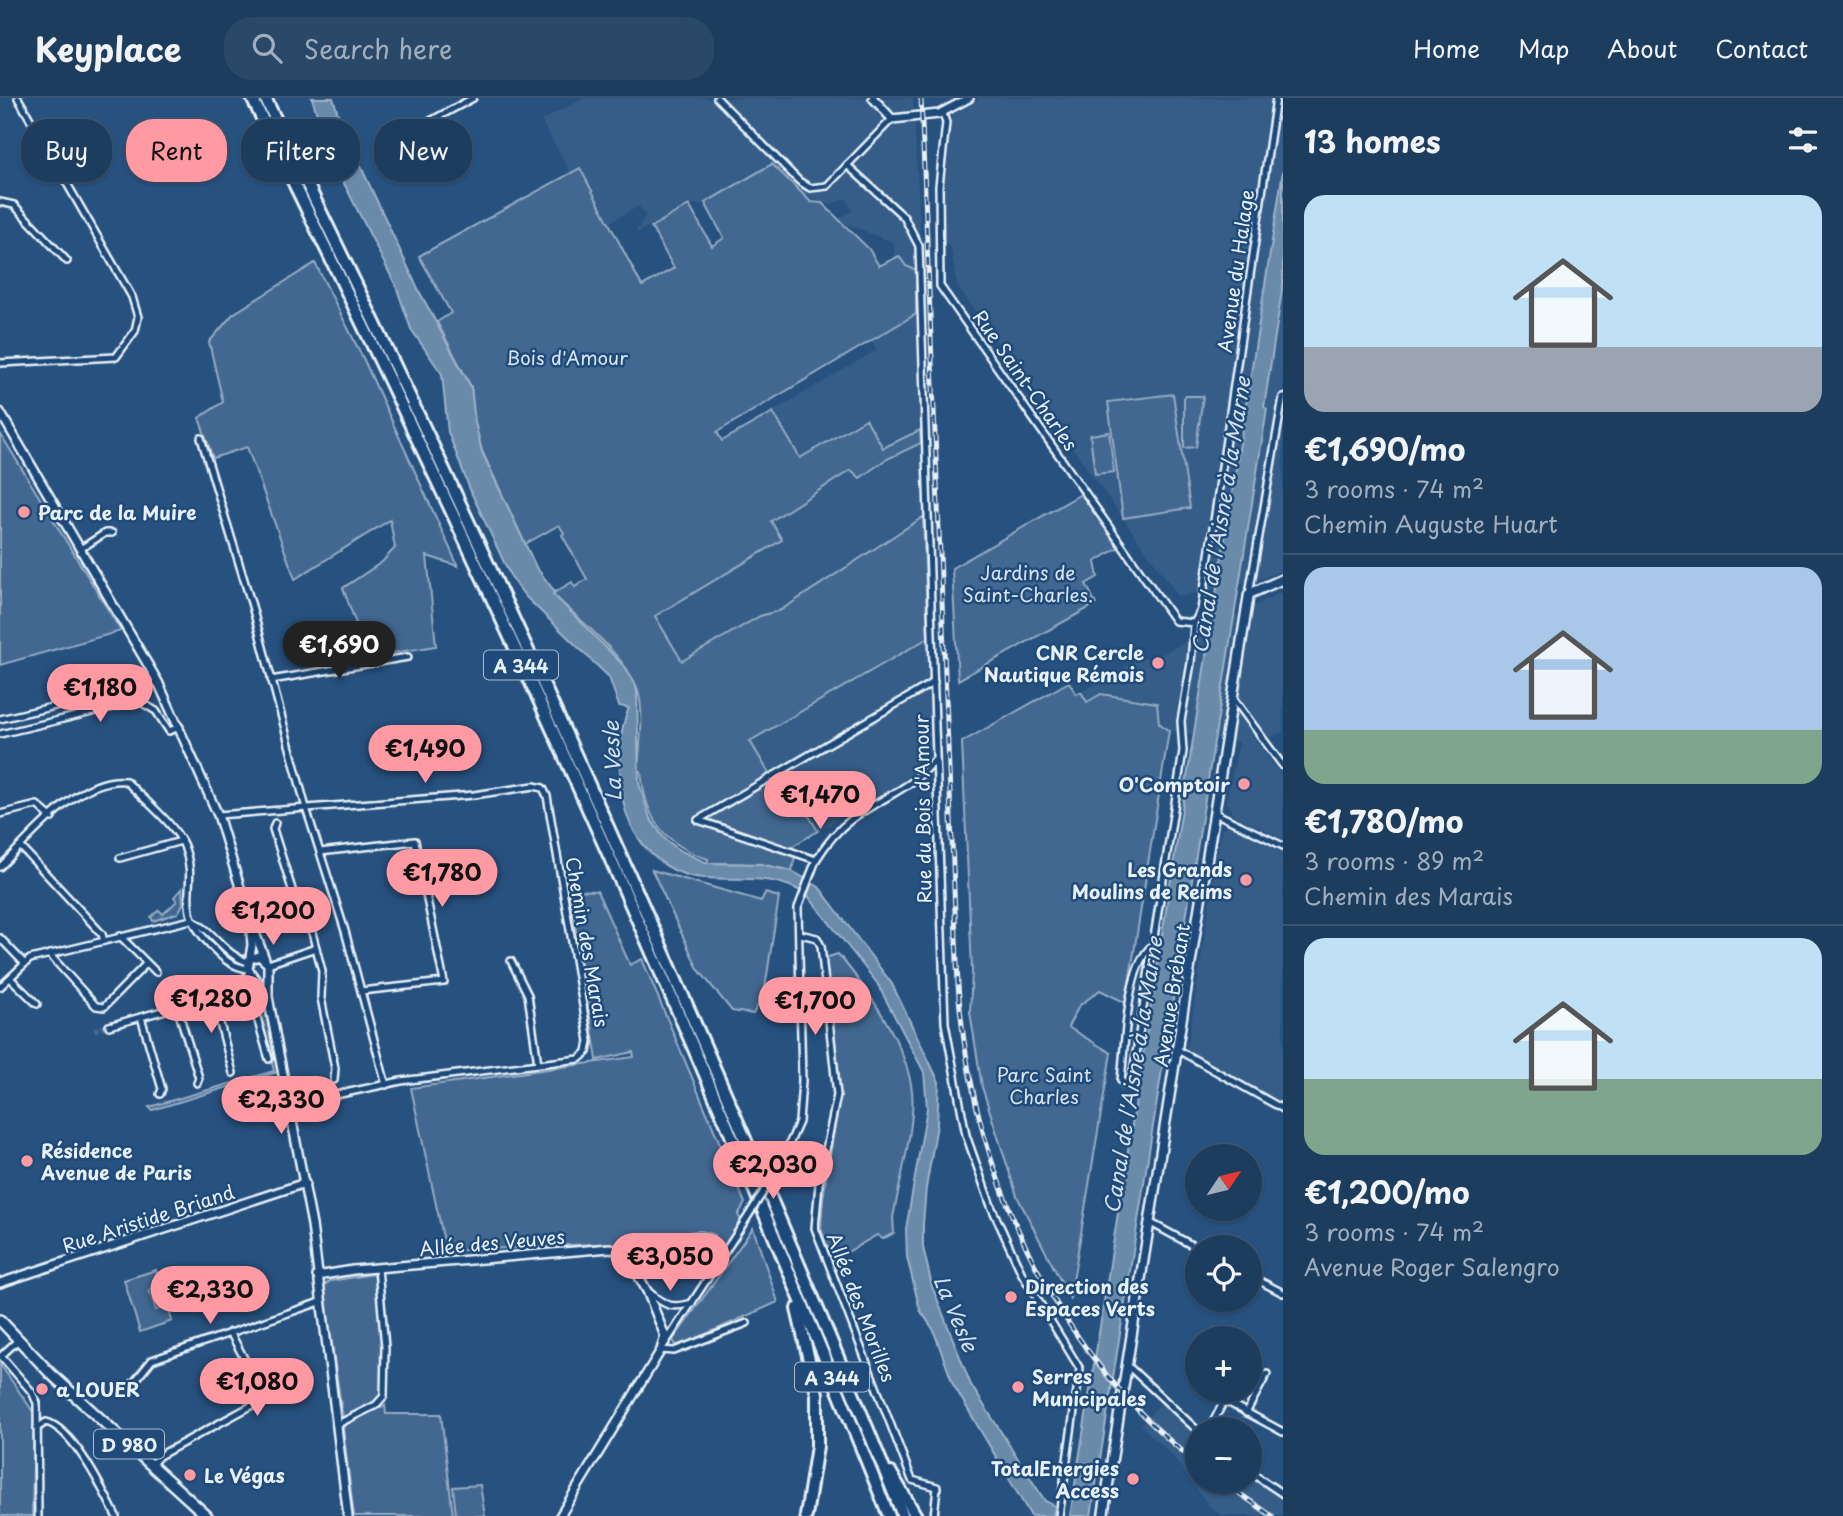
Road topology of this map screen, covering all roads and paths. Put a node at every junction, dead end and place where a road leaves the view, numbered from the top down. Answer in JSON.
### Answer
{"nodes":[{"id":1,"x":18,"y":98,"type":"edge"},
{"id":2,"x":252,"y":98,"type":"edge"},
{"id":3,"x":265,"y":98,"type":"edge"},
{"id":4,"x":473,"y":98,"type":"edge"},
{"id":5,"x":717,"y":98,"type":"edge"},
{"id":6,"x":873,"y":98,"type":"edge"},
{"id":7,"x":969,"y":98,"type":"edge"},
{"id":8,"x":1276,"y":98,"type":"edge"},
{"id":9,"x":943,"y":113,"type":"junction"},
{"id":10,"x":434,"y":119,"type":"edge"},
{"id":11,"x":892,"y":119,"type":"junction"},
{"id":12,"x":847,"y":165,"type":"junction"},
{"id":13,"x":0,"y":202,"type":"edge"},
{"id":14,"x":66,"y":261,"type":"dead end"},
{"id":15,"x":0,"y":363,"type":"edge"},
{"id":16,"x":1283,"y":397,"type":"edge"},
{"id":17,"x":0,"y":412,"type":"edge"},
{"id":18,"x":201,"y":438,"type":"dead end"},
{"id":19,"x":112,"y":533,"type":"dead end"},
{"id":20,"x":82,"y":548,"type":"junction"},
{"id":21,"x":1283,"y":579,"type":"edge"},
{"id":22,"x":1249,"y":594,"type":"junction"},
{"id":23,"x":1195,"y":626,"type":"junction"},
{"id":24,"x":408,"y":657,"type":"dead end"},
{"id":25,"x":271,"y":680,"type":"junction"},
{"id":26,"x":158,"y":682,"type":"junction"},
{"id":27,"x":934,"y":682,"type":"junction"},
{"id":28,"x":1233,"y":698,"type":"junction"},
{"id":29,"x":0,"y":719,"type":"edge"},
{"id":30,"x":180,"y":727,"type":"junction"},
{"id":31,"x":0,"y":734,"type":"edge"},
{"id":32,"x":934,"y":761,"type":"junction"},
{"id":33,"x":1283,"y":766,"type":"edge"},
{"id":34,"x":306,"y":808,"type":"junction"},
{"id":35,"x":1215,"y":813,"type":"junction"},
{"id":36,"x":0,"y":814,"type":"edge"},
{"id":37,"x":218,"y":815,"type":"junction"},
{"id":38,"x":52,"y":818,"type":"junction"},
{"id":39,"x":275,"y":823,"type":"dead end"},
{"id":40,"x":181,"y":841,"type":"junction"},
{"id":41,"x":1283,"y":846,"type":"edge"},
{"id":42,"x":21,"y":847,"type":"junction"},
{"id":43,"x":320,"y":852,"type":"junction"},
{"id":44,"x":120,"y":858,"type":"dead end"},
{"id":45,"x":816,"y":860,"type":"junction"},
{"id":46,"x":0,"y":867,"type":"edge"},
{"id":47,"x":250,"y":919,"type":"junction"},
{"id":48,"x":191,"y":920,"type":"junction"},
{"id":49,"x":800,"y":934,"type":"junction"},
{"id":50,"x":120,"y":936,"type":"junction"},
{"id":51,"x":0,"y":938,"type":"edge"},
{"id":52,"x":104,"y":941,"type":"junction"},
{"id":53,"x":1152,"y":946,"type":"junction"},
{"id":54,"x":316,"y":948,"type":"junction"},
{"id":55,"x":49,"y":954,"type":"junction"},
{"id":56,"x":511,"y":961,"type":"dead end"},
{"id":57,"x":24,"y":963,"type":"junction"},
{"id":58,"x":146,"y":964,"type":"junction"},
{"id":59,"x":267,"y":965,"type":"junction"},
{"id":60,"x":250,"y":967,"type":"junction"},
{"id":61,"x":156,"y":972,"type":"dead end"},
{"id":62,"x":10,"y":978,"type":"junction"},
{"id":63,"x":0,"y":987,"type":"edge"},
{"id":64,"x":237,"y":987,"type":"junction"},
{"id":65,"x":361,"y":991,"type":"junction"},
{"id":66,"x":213,"y":997,"type":"junction"},
{"id":67,"x":268,"y":997,"type":"junction"},
{"id":68,"x":37,"y":1004,"type":"dead end"},
{"id":69,"x":177,"y":1007,"type":"junction"},
{"id":70,"x":141,"y":1017,"type":"junction"},
{"id":71,"x":109,"y":1026,"type":"tunnel mouth"},
{"id":72,"x":1178,"y":1050,"type":"junction"},
{"id":73,"x":270,"y":1059,"type":"dead end"},
{"id":74,"x":538,"y":1064,"type":"junction"},
{"id":75,"x":233,"y":1073,"type":"dead end"},
{"id":76,"x":334,"y":1080,"type":"dead end"},
{"id":77,"x":197,"y":1083,"type":"dead end"},
{"id":78,"x":386,"y":1085,"type":"junction"},
{"id":79,"x":160,"y":1094,"type":"dead end"},
{"id":80,"x":289,"y":1105,"type":"junction"},
{"id":81,"x":1283,"y":1109,"type":"edge"},
{"id":82,"x":305,"y":1184,"type":"junction"},
{"id":83,"x":1151,"y":1223,"type":"junction"},
{"id":84,"x":1185,"y":1241,"type":"edge"},
{"id":85,"x":786,"y":1266,"type":"junction"},
{"id":86,"x":377,"y":1268,"type":"junction"},
{"id":87,"x":317,"y":1274,"type":"junction"},
{"id":88,"x":1262,"y":1282,"type":"edge"},
{"id":89,"x":0,"y":1283,"type":"edge"},
{"id":90,"x":648,"y":1291,"type":"junction"},
{"id":91,"x":1283,"y":1293,"type":"edge"},
{"id":92,"x":320,"y":1302,"type":"junction"},
{"id":93,"x":692,"y":1303,"type":"junction"},
{"id":94,"x":0,"y":1320,"type":"edge"},
{"id":95,"x":747,"y":1323,"type":"dead end"},
{"id":96,"x":230,"y":1332,"type":"junction"},
{"id":97,"x":18,"y":1339,"type":"junction"},
{"id":98,"x":661,"y":1350,"type":"junction"},
{"id":99,"x":1,"y":1356,"type":"edge"},
{"id":100,"x":1128,"y":1366,"type":"junction"},
{"id":101,"x":1267,"y":1374,"type":"dead end"},
{"id":102,"x":127,"y":1391,"type":"dead end"},
{"id":103,"x":1228,"y":1403,"type":"edge"},
{"id":104,"x":1246,"y":1413,"type":"junction"},
{"id":105,"x":1185,"y":1419,"type":"edge"},
{"id":106,"x":336,"y":1425,"type":"junction"},
{"id":107,"x":37,"y":1428,"type":"junction"},
{"id":108,"x":1283,"y":1432,"type":"edge"},
{"id":109,"x":874,"y":1445,"type":"junction"},
{"id":110,"x":151,"y":1465,"type":"junction"},
{"id":111,"x":1262,"y":1480,"type":"edge"},
{"id":112,"x":1283,"y":1494,"type":"edge"},
{"id":113,"x":38,"y":1516,"type":"edge"},
{"id":114,"x":117,"y":1516,"type":"edge"},
{"id":115,"x":207,"y":1516,"type":"edge"},
{"id":116,"x":348,"y":1516,"type":"edge"},
{"id":117,"x":560,"y":1516,"type":"edge"},
{"id":118,"x":806,"y":1516,"type":"edge"},
{"id":119,"x":889,"y":1516,"type":"edge"},
{"id":120,"x":902,"y":1516,"type":"edge"},
{"id":121,"x":916,"y":1516,"type":"edge"},
{"id":122,"x":934,"y":1516,"type":"edge"},
{"id":123,"x":1059,"y":1516,"type":"edge"},
{"id":124,"x":1103,"y":1516,"type":"edge"}],
"edges":[{"from":1,"to":15,"type":"street"},
{"from":2,"to":85,"type":"highway","number":"A 344"},
{"from":3,"to":109,"type":"highway","number":"A 344"},
{"from":4,"to":10,"type":"street"},
{"from":5,"to":12,"type":"street"},
{"from":6,"to":11,"type":"street"},
{"from":7,"to":9,"type":"street"},
{"from":8,"to":23,"type":"street","name":"Avenue du Halage"},
{"from":9,"to":11,"type":"street"},
{"from":9,"to":23,"type":"street","name":"Rue Saint-Charles"},
{"from":11,"to":12,"type":"street"},
{"from":12,"to":27,"type":"street","name":"Rue du Bois d'Amour"},
{"from":13,"to":14,"type":"street"},
{"from":16,"to":22,"type":"street","name":"Avenue Brébant"},
{"from":17,"to":20,"type":"street"},
{"from":18,"to":25,"type":"street"},
{"from":19,"to":20,"type":"street"},
{"from":20,"to":26,"type":"street"},
{"from":21,"to":22,"type":"main road"},
{"from":22,"to":28,"type":"main road","name":"Avenue Brébant"},
{"from":23,"to":53,"type":"street","name":"Avenue du Halage"},
{"from":24,"to":25,"type":"street"},
{"from":25,"to":34,"type":"street"},
{"from":26,"to":29,"type":"street"},
{"from":26,"to":30,"type":"street"},
{"from":27,"to":32,"type":"street","name":"Rue du Bois d'Amour"},
{"from":27,"to":45,"type":"street"},
{"from":28,"to":33,"type":"street"},
{"from":28,"to":35,"type":"main road","name":"Avenue Brébant"},
{"from":30,"to":31,"type":"street"},
{"from":30,"to":37,"type":"street"},
{"from":32,"to":45,"type":"street"},
{"from":32,"to":123,"type":"street","name":"Rue du Bois d'Amour"},
{"from":34,"to":37,"type":"street"},
{"from":34,"to":43,"type":"street"},
{"from":34,"to":74,"type":"street","name":"Chemin des Marais"},
{"from":35,"to":41,"type":"street"},
{"from":35,"to":72,"type":"main road","name":"Avenue Brébant"},
{"from":36,"to":38,"type":"street"},
{"from":37,"to":47,"type":"street"},
{"from":38,"to":40,"type":"street"},
{"from":38,"to":42,"type":"street"},
{"from":39,"to":54,"type":"street"},
{"from":40,"to":44,"type":"street"},
{"from":40,"to":48,"type":"street"},
{"from":42,"to":46,"type":"street"},
{"from":42,"to":52,"type":"street"},
{"from":43,"to":65,"type":"street"},
{"from":43,"to":65,"type":"street"},
{"from":45,"to":49,"type":"street"},
{"from":47,"to":59,"type":"street"},
{"from":47,"to":60,"type":"street"},
{"from":48,"to":50,"type":"street"},
{"from":48,"to":60,"type":"street"},
{"from":49,"to":93,"type":"street","bridge":true},
{"from":49,"to":122,"type":"street","name":"Allée des Morilles"},
{"from":50,"to":52,"type":"street"},
{"from":50,"to":58,"type":"street"},
{"from":51,"to":57,"type":"street"},
{"from":52,"to":55,"type":"street"},
{"from":53,"to":53,"type":"street","name":"Avenue du Halage"},
{"from":54,"to":59,"type":"street"},
{"from":54,"to":76,"type":"street"},
{"from":55,"to":57,"type":"street"},
{"from":55,"to":58,"type":"street"},
{"from":56,"to":74,"type":"street"},
{"from":57,"to":62,"type":"street"},
{"from":58,"to":61,"type":"street"},
{"from":59,"to":60,"type":"street"},
{"from":59,"to":60,"type":"street"},
{"from":59,"to":67,"type":"street"},
{"from":60,"to":64,"type":"street"},
{"from":60,"to":67,"type":"street"},
{"from":62,"to":63,"type":"street"},
{"from":62,"to":68,"type":"street"},
{"from":64,"to":66,"type":"street"},
{"from":64,"to":73,"type":"street"},
{"from":65,"to":78,"type":"street"},
{"from":66,"to":69,"type":"street"},
{"from":66,"to":75,"type":"street"},
{"from":67,"to":80,"type":"street"},
{"from":69,"to":70,"type":"street"},
{"from":69,"to":77,"type":"street"},
{"from":70,"to":71,"type":"street"},
{"from":70,"to":79,"type":"street"},
{"from":72,"to":81,"type":"street"},
{"from":72,"to":83,"type":"main road","name":"Avenue Brébant"},
{"from":74,"to":78,"type":"street","name":"Chemin des Marais"},
{"from":78,"to":80,"type":"street","name":"Chemin des Marais"},
{"from":80,"to":82,"type":"street"},
{"from":82,"to":87,"type":"street"},
{"from":82,"to":89,"type":"street","name":"Rue Aristide Briand"},
{"from":83,"to":84,"type":"street"},
{"from":83,"to":100,"type":"main road","name":"Avenue Brébant"},
{"from":85,"to":118,"type":"highway"},
{"from":85,"to":119,"type":"highway","number":"A 344"},
{"from":86,"to":87,"type":"street","name":"Allée des Veuves"},
{"from":86,"to":90,"type":"street","name":"Allée des Veuves"},
{"from":86,"to":106,"type":"street"},
{"from":87,"to":92,"type":"street"},
{"from":88,"to":91,"type":"street"},
{"from":90,"to":93,"type":"street"},
{"from":90,"to":98,"type":"street","name":"Allée des Veuves"},
{"from":92,"to":96,"type":"street"},
{"from":92,"to":106,"type":"street"},
{"from":93,"to":98,"type":"street"},
{"from":94,"to":97,"type":"main road","number":"D 980"},
{"from":95,"to":98,"type":"street"},
{"from":96,"to":102,"type":"street"},
{"from":96,"to":110,"type":"street"},
{"from":97,"to":99,"type":"street"},
{"from":97,"to":110,"type":"main road","number":"D 980"},
{"from":98,"to":117,"type":"street"},
{"from":99,"to":107,"type":"street"},
{"from":100,"to":105,"type":"street"},
{"from":100,"to":124,"type":"main road","name":"Avenue Brébant"},
{"from":101,"to":104,"type":"street"},
{"from":103,"to":104,"type":"street"},
{"from":104,"to":108,"type":"street"},
{"from":106,"to":116,"type":"street"},
{"from":107,"to":113,"type":"street"},
{"from":107,"to":114,"type":"street"},
{"from":109,"to":120,"type":"highway","number":"A 344"},
{"from":109,"to":121,"type":"highway"},
{"from":110,"to":115,"type":"main road","number":"D 980"},
{"from":111,"to":112,"type":"street"}]}
